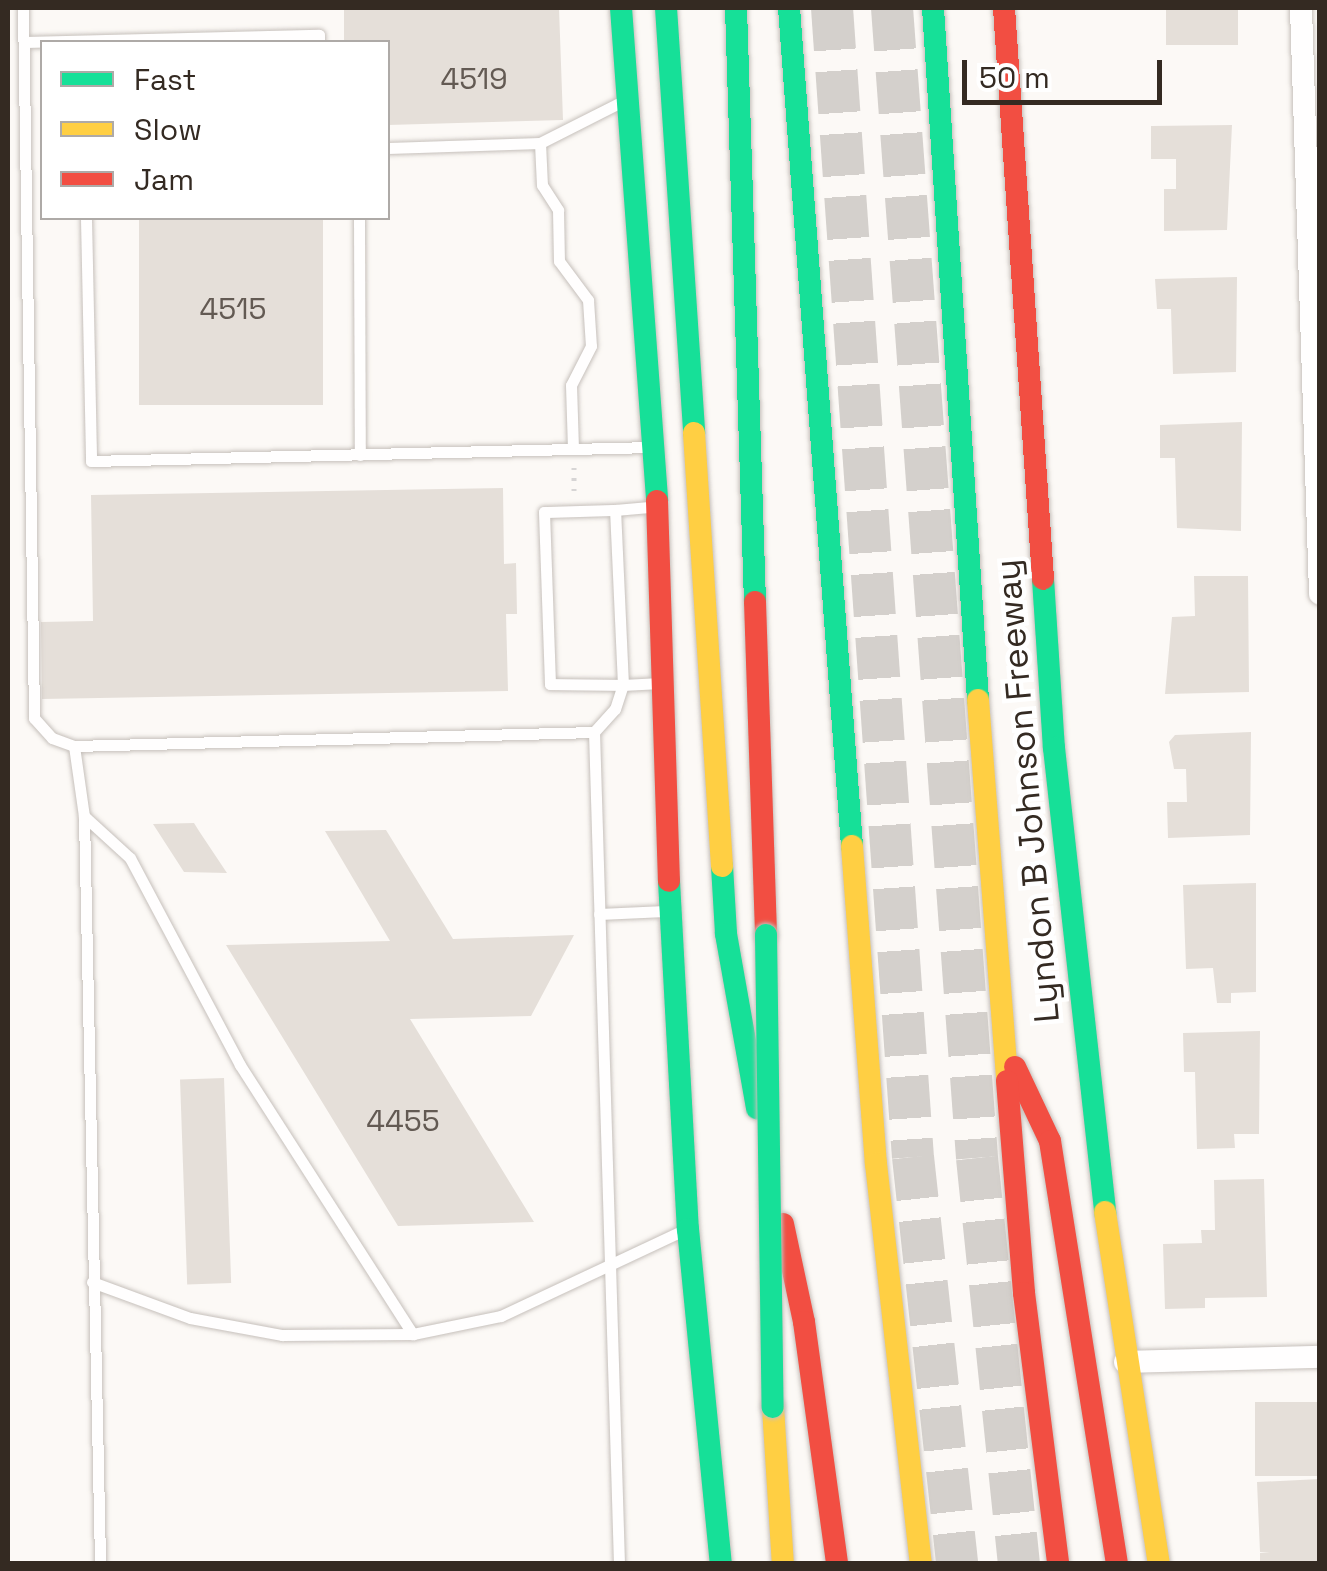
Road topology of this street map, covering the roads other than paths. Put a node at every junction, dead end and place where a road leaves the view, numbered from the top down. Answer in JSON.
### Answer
{"nodes":[{"id":1,"x":23,"y":8,"type":"edge"},
{"id":2,"x":621,"y":8,"type":"edge"},
{"id":3,"x":666,"y":8,"type":"edge"},
{"id":4,"x":736,"y":8,"type":"edge"},
{"id":5,"x":789,"y":8,"type":"edge"},
{"id":6,"x":933,"y":8,"type":"edge"},
{"id":7,"x":1004,"y":8,"type":"edge"},
{"id":8,"x":1301,"y":8,"type":"edge"},
{"id":9,"x":98,"y":40,"type":"edge"},
{"id":10,"x":319,"y":40,"type":"edge"},
{"id":11,"x":24,"y":42,"type":"junction"},
{"id":12,"x":40,"y":42,"type":"edge"},
{"id":13,"x":629,"y":98,"type":"junction"},
{"id":14,"x":540,"y":143,"type":"junction"},
{"id":15,"x":390,"y":148,"type":"edge"},
{"id":16,"x":36,"y":195,"type":"edge"},
{"id":17,"x":86,"y":220,"type":"edge"},
{"id":18,"x":360,"y":220,"type":"edge"},
{"id":19,"x":655,"y":447,"type":"junction"},
{"id":20,"x":574,"y":450,"type":"junction"},
{"id":21,"x":360,"y":456,"type":"junction"},
{"id":22,"x":656,"y":506,"type":"junction"},
{"id":23,"x":615,"y":510,"type":"junction"},
{"id":24,"x":1320,"y":594,"type":"edge"},
{"id":25,"x":662,"y":683,"type":"junction"},
{"id":26,"x":624,"y":685,"type":"junction"},
{"id":27,"x":594,"y":732,"type":"junction"},
{"id":28,"x":74,"y":746,"type":"junction"},
{"id":29,"x":84,"y":816,"type":"junction"},
{"id":30,"x":670,"y":911,"type":"junction"},
{"id":31,"x":598,"y":914,"type":"junction"},
{"id":32,"x":1004,"y":1045,"type":"junction"},
{"id":33,"x":688,"y":1229,"type":"junction"},
{"id":34,"x":607,"y":1265,"type":"junction"},
{"id":35,"x":92,"y":1282,"type":"junction"},
{"id":36,"x":413,"y":1334,"type":"junction"},
{"id":37,"x":1320,"y":1357,"type":"edge"},
{"id":38,"x":1125,"y":1362,"type":"junction"},
{"id":39,"x":100,"y":1564,"type":"edge"},
{"id":40,"x":619,"y":1564,"type":"edge"},
{"id":41,"x":721,"y":1564,"type":"edge"},
{"id":42,"x":783,"y":1564,"type":"edge"},
{"id":43,"x":837,"y":1564,"type":"edge"},
{"id":44,"x":921,"y":1564,"type":"edge"},
{"id":45,"x":1058,"y":1564,"type":"edge"},
{"id":46,"x":1117,"y":1564,"type":"edge"},
{"id":47,"x":1158,"y":1564,"type":"edge"}],
"edges":[{"from":1,"to":11,"type":"lane"},
{"from":2,"to":13,"type":"main road"},
{"from":3,"to":43,"type":"main road"},
{"from":4,"to":42,"type":"main road","bridge":true},
{"from":5,"to":44,"type":"main road"},
{"from":6,"to":32,"type":"main road","name":"Lyndon B Johnson Freeway"},
{"from":7,"to":38,"type":"main road","name":"Lyndon B Johnson Freeway"},
{"from":8,"to":24,"type":"street"},
{"from":9,"to":10,"type":"lane"},
{"from":11,"to":12,"type":"lane"},
{"from":11,"to":16,"type":"lane"},
{"from":13,"to":14,"type":"lane"},
{"from":13,"to":19,"type":"main road"},
{"from":14,"to":15,"type":"lane"},
{"from":14,"to":20,"type":"lane"},
{"from":16,"to":28,"type":"lane"},
{"from":17,"to":21,"type":"lane"},
{"from":18,"to":21,"type":"lane"},
{"from":19,"to":20,"type":"lane"},
{"from":19,"to":22,"type":"main road"},
{"from":20,"to":21,"type":"lane"},
{"from":22,"to":23,"type":"lane"},
{"from":22,"to":25,"type":"main road"},
{"from":23,"to":26,"type":"lane"},
{"from":23,"to":26,"type":"lane"},
{"from":25,"to":26,"type":"lane"},
{"from":25,"to":30,"type":"main road"},
{"from":26,"to":27,"type":"lane"},
{"from":27,"to":28,"type":"lane"},
{"from":27,"to":31,"type":"lane"},
{"from":28,"to":29,"type":"lane"},
{"from":29,"to":35,"type":"lane"},
{"from":29,"to":36,"type":"lane"},
{"from":30,"to":31,"type":"lane"},
{"from":30,"to":33,"type":"main road"},
{"from":31,"to":34,"type":"lane"},
{"from":32,"to":45,"type":"main road","name":"Lyndon B Johnson Freeway"},
{"from":32,"to":46,"type":"main road"},
{"from":33,"to":34,"type":"lane"},
{"from":33,"to":41,"type":"main road"},
{"from":34,"to":36,"type":"lane"},
{"from":34,"to":40,"type":"lane"},
{"from":35,"to":36,"type":"lane"},
{"from":35,"to":39,"type":"lane"},
{"from":37,"to":38,"type":"street"},
{"from":38,"to":47,"type":"main road","name":"Lyndon B Johnson Freeway"}]}
